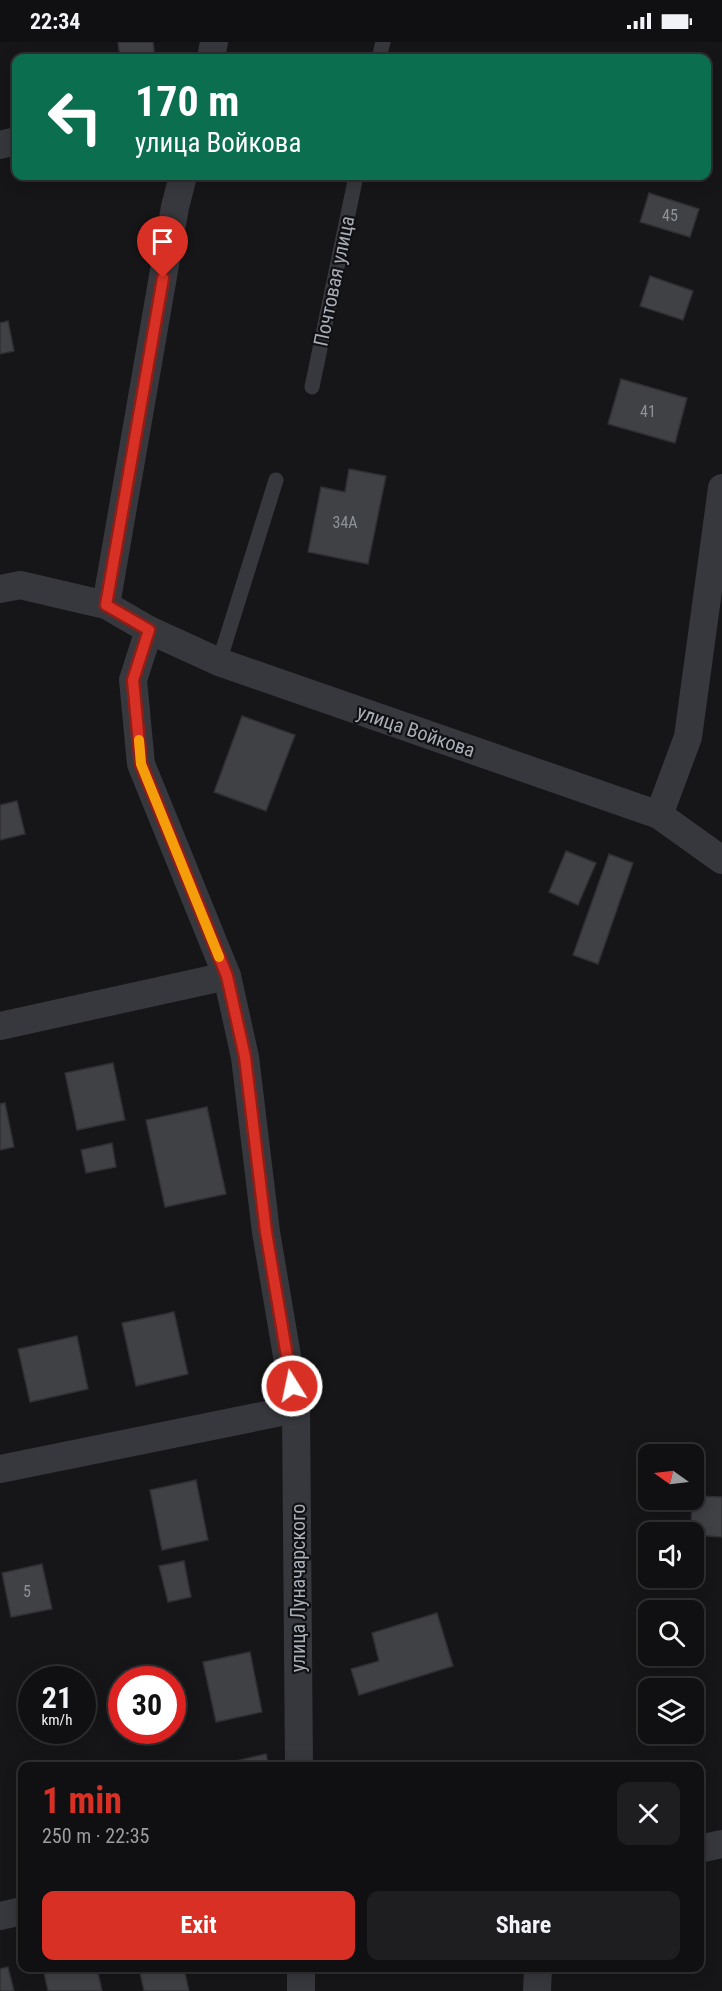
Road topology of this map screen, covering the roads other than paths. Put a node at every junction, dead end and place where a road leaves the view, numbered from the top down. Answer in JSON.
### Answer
{"nodes":[{"id":1,"x":182,"y":180,"type":"edge"},
{"id":2,"x":355,"y":180,"type":"edge"},
{"id":3,"x":312,"y":387,"type":"dead end"},
{"id":4,"x":276,"y":480,"type":"dead end"},
{"id":5,"x":722,"y":489,"type":"edge"},
{"id":6,"x":0,"y":589,"type":"edge"},
{"id":7,"x":106,"y":605,"type":"junction"},
{"id":8,"x":149,"y":630,"type":"junction"},
{"id":9,"x":219,"y":662,"type":"junction"},
{"id":10,"x":659,"y":815,"type":"junction"},
{"id":11,"x":722,"y":860,"type":"edge"},
{"id":12,"x":227,"y":976,"type":"junction"},
{"id":13,"x":0,"y":1026,"type":"edge"},
{"id":14,"x":296,"y":1409,"type":"junction"},
{"id":15,"x":0,"y":1469,"type":"edge"},
{"id":16,"x":299,"y":1762,"type":"edge"},
{"id":17,"x":722,"y":1844,"type":"edge"},
{"id":18,"x":704,"y":1848,"type":"edge"},
{"id":19,"x":18,"y":1912,"type":"edge"},
{"id":20,"x":0,"y":1916,"type":"edge"},
{"id":21,"x":301,"y":1972,"type":"edge"},
{"id":22,"x":538,"y":1972,"type":"edge"},
{"id":23,"x":301,"y":1991,"type":"edge"},
{"id":24,"x":537,"y":1991,"type":"edge"}],
"edges":[{"from":1,"to":7,"type":"street"},
{"from":2,"to":3,"type":"lane","name":"Почтовая улица"},
{"from":4,"to":9,"type":"lane"},
{"from":5,"to":10,"type":"street"},
{"from":6,"to":7,"type":"street","name":"улица Войкова"},
{"from":7,"to":8,"type":"street","name":"улица Войкова"},
{"from":8,"to":9,"type":"street","name":"улица Войкова"},
{"from":8,"to":12,"type":"street"},
{"from":9,"to":10,"type":"street","name":"улица Войкова"},
{"from":10,"to":11,"type":"street","name":"улица Войкова"},
{"from":12,"to":13,"type":"street"},
{"from":12,"to":14,"type":"street"},
{"from":14,"to":15,"type":"street"},
{"from":14,"to":16,"type":"street","name":"улица Луначарского"},
{"from":17,"to":18,"type":"street"},
{"from":19,"to":20,"type":"street"},
{"from":21,"to":23,"type":"street"},
{"from":22,"to":24,"type":"street"}]}
